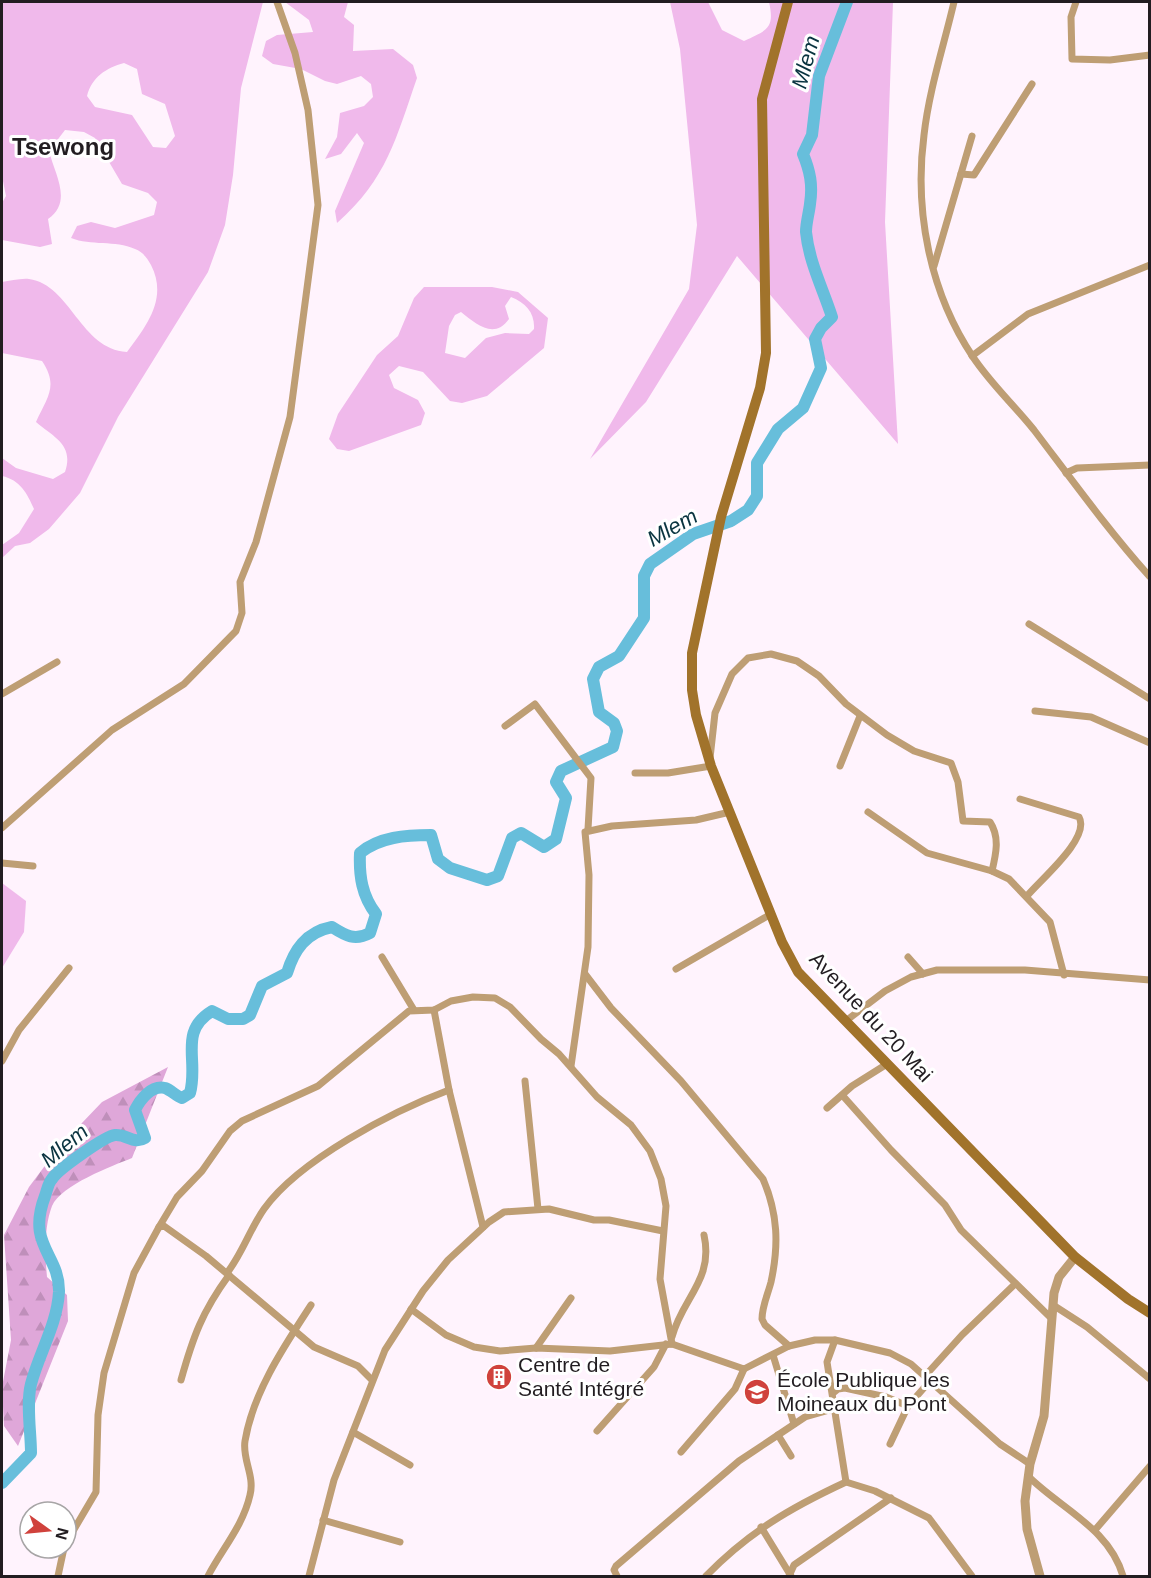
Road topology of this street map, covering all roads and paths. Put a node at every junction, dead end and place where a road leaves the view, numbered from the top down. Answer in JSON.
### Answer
{"nodes":[{"id":1,"x":277,"y":2,"type":"edge"},
{"id":2,"x":788,"y":2,"type":"edge"},
{"id":3,"x":954,"y":2,"type":"edge"},
{"id":4,"x":1076,"y":2,"type":"edge"},
{"id":5,"x":1149,"y":55,"type":"edge"},
{"id":6,"x":1032,"y":84,"type":"dead end"},
{"id":7,"x":972,"y":136,"type":"dead end"},
{"id":8,"x":961,"y":174,"type":"junction"},
{"id":9,"x":1149,"y":265,"type":"edge"},
{"id":10,"x":934,"y":267,"type":"junction"},
{"id":11,"x":972,"y":356,"type":"junction"},
{"id":12,"x":1149,"y":465,"type":"edge"},
{"id":13,"x":1066,"y":473,"type":"junction"},
{"id":14,"x":1149,"y":577,"type":"edge"},
{"id":15,"x":1029,"y":624,"type":"dead end"},
{"id":16,"x":57,"y":662,"type":"dead end"},
{"id":17,"x":2,"y":694,"type":"edge"},
{"id":18,"x":1149,"y":699,"type":"edge"},
{"id":19,"x":1035,"y":711,"type":"dead end"},
{"id":20,"x":860,"y":716,"type":"junction"},
{"id":21,"x":505,"y":726,"type":"dead end"},
{"id":22,"x":1149,"y":742,"type":"edge"},
{"id":23,"x":710,"y":764,"type":"junction"},
{"id":24,"x":840,"y":766,"type":"dead end"},
{"id":25,"x":635,"y":772,"type":"dead end"},
{"id":26,"x":1020,"y":798,"type":"dead end"},
{"id":27,"x":730,"y":812,"type":"junction"},
{"id":28,"x":868,"y":812,"type":"dead end"},
{"id":29,"x":2,"y":828,"type":"edge"},
{"id":30,"x":588,"y":829,"type":"junction"},
{"id":31,"x":2,"y":863,"type":"edge"},
{"id":32,"x":33,"y":866,"type":"dead end"},
{"id":33,"x":992,"y":871,"type":"junction"},
{"id":34,"x":1028,"y":896,"type":"junction"},
{"id":35,"x":771,"y":914,"type":"junction"},
{"id":36,"x":382,"y":957,"type":"dead end"},
{"id":37,"x":908,"y":957,"type":"dead end"},
{"id":38,"x":69,"y":968,"type":"dead end"},
{"id":39,"x":676,"y":969,"type":"dead end"},
{"id":40,"x":585,"y":974,"type":"junction"},
{"id":41,"x":923,"y":974,"type":"junction"},
{"id":42,"x":1064,"y":975,"type":"junction"},
{"id":43,"x":1149,"y":980,"type":"edge"},
{"id":44,"x":414,"y":1010,"type":"junction"},
{"id":45,"x":434,"y":1011,"type":"junction"},
{"id":46,"x":847,"y":1020,"type":"junction"},
{"id":47,"x":2,"y":1061,"type":"edge"},
{"id":48,"x":887,"y":1064,"type":"junction"},
{"id":49,"x":571,"y":1066,"type":"junction"},
{"id":50,"x":525,"y":1081,"type":"dead end"},
{"id":51,"x":449,"y":1090,"type":"junction"},
{"id":52,"x":843,"y":1096,"type":"junction"},
{"id":53,"x":827,"y":1108,"type":"dead end"},
{"id":54,"x":538,"y":1209,"type":"junction"},
{"id":55,"x":159,"y":1227,"type":"junction"},
{"id":56,"x":483,"y":1227,"type":"junction"},
{"id":57,"x":663,"y":1231,"type":"junction"},
{"id":58,"x":704,"y":1235,"type":"dead end"},
{"id":59,"x":1075,"y":1257,"type":"junction"},
{"id":60,"x":228,"y":1274,"type":"junction"},
{"id":61,"x":1015,"y":1284,"type":"junction"},
{"id":62,"x":571,"y":1298,"type":"dead end"},
{"id":63,"x":311,"y":1305,"type":"dead end"},
{"id":64,"x":1053,"y":1305,"type":"junction"},
{"id":65,"x":411,"y":1309,"type":"junction"},
{"id":66,"x":1149,"y":1313,"type":"edge"},
{"id":67,"x":1050,"y":1317,"type":"junction"},
{"id":68,"x":295,"y":1329,"type":"junction"},
{"id":69,"x":835,"y":1340,"type":"junction"},
{"id":70,"x":670,"y":1342,"type":"junction"},
{"id":71,"x":789,"y":1346,"type":"junction"},
{"id":72,"x":536,"y":1348,"type":"junction"},
{"id":73,"x":773,"y":1355,"type":"junction"},
{"id":74,"x":744,"y":1369,"type":"junction"},
{"id":75,"x":928,"y":1379,"type":"junction"},
{"id":76,"x":1149,"y":1379,"type":"edge"},
{"id":77,"x":182,"y":1380,"type":"dead end"},
{"id":78,"x":372,"y":1380,"type":"junction"},
{"id":79,"x":833,"y":1393,"type":"junction"},
{"id":80,"x":908,"y":1406,"type":"junction"},
{"id":81,"x":833,"y":1409,"type":"junction"},
{"id":82,"x":794,"y":1424,"type":"junction"},
{"id":83,"x":597,"y":1431,"type":"dead end"},
{"id":84,"x":353,"y":1432,"type":"junction"},
{"id":85,"x":778,"y":1435,"type":"junction"},
{"id":86,"x":890,"y":1444,"type":"dead end"},
{"id":87,"x":681,"y":1452,"type":"dead end"},
{"id":88,"x":791,"y":1456,"type":"dead end"},
{"id":89,"x":1030,"y":1464,"type":"junction"},
{"id":90,"x":410,"y":1466,"type":"dead end"},
{"id":91,"x":1149,"y":1466,"type":"edge"},
{"id":92,"x":1028,"y":1476,"type":"junction"},
{"id":93,"x":846,"y":1482,"type":"junction"},
{"id":94,"x":891,"y":1498,"type":"junction"},
{"id":95,"x":322,"y":1520,"type":"junction"},
{"id":96,"x":78,"y":1523,"type":"edge"},
{"id":97,"x":761,"y":1527,"type":"junction"},
{"id":98,"x":1095,"y":1530,"type":"junction"},
{"id":99,"x":400,"y":1542,"type":"dead end"},
{"id":100,"x":61,"y":1560,"type":"edge"},
{"id":101,"x":58,"y":1576,"type":"edge"},
{"id":102,"x":208,"y":1576,"type":"edge"},
{"id":103,"x":309,"y":1576,"type":"edge"},
{"id":104,"x":617,"y":1576,"type":"edge"},
{"id":105,"x":706,"y":1576,"type":"edge"},
{"id":106,"x":790,"y":1576,"type":"edge"},
{"id":107,"x":972,"y":1576,"type":"edge"},
{"id":108,"x":1040,"y":1576,"type":"edge"},
{"id":109,"x":1123,"y":1576,"type":"edge"}],
"edges":[{"from":1,"to":29,"type":"street"},
{"from":2,"to":23,"type":"main road","name":"Avenue du 20 Mai"},
{"from":3,"to":10,"type":"street"},
{"from":4,"to":5,"type":"street"},
{"from":6,"to":8,"type":"street"},
{"from":7,"to":8,"type":"street"},
{"from":8,"to":10,"type":"street"},
{"from":9,"to":11,"type":"street"},
{"from":10,"to":11,"type":"street"},
{"from":11,"to":13,"type":"street"},
{"from":12,"to":13,"type":"street"},
{"from":13,"to":14,"type":"street"},
{"from":15,"to":18,"type":"street"},
{"from":16,"to":17,"type":"street"},
{"from":19,"to":22,"type":"street"},
{"from":20,"to":23,"type":"street"},
{"from":20,"to":24,"type":"street"},
{"from":20,"to":33,"type":"street"},
{"from":21,"to":30,"type":"street"},
{"from":23,"to":25,"type":"street"},
{"from":23,"to":27,"type":"main road","name":"Avenue du 20 Mai"},
{"from":26,"to":34,"type":"street"},
{"from":27,"to":30,"type":"street"},
{"from":27,"to":35,"type":"main road","name":"Avenue du 20 Mai"},
{"from":28,"to":33,"type":"street"},
{"from":30,"to":40,"type":"street"},
{"from":31,"to":32,"type":"street"},
{"from":33,"to":34,"type":"street"},
{"from":34,"to":42,"type":"street"},
{"from":35,"to":39,"type":"street"},
{"from":35,"to":46,"type":"main road","name":"Avenue du 20 Mai"},
{"from":36,"to":44,"type":"street"},
{"from":37,"to":41,"type":"street"},
{"from":38,"to":47,"type":"street"},
{"from":40,"to":49,"type":"street"},
{"from":40,"to":71,"type":"street"},
{"from":41,"to":42,"type":"street"},
{"from":41,"to":46,"type":"street"},
{"from":42,"to":43,"type":"street"},
{"from":44,"to":45,"type":"street"},
{"from":44,"to":55,"type":"street"},
{"from":45,"to":49,"type":"street"},
{"from":45,"to":51,"type":"street"},
{"from":46,"to":48,"type":"main road","name":"Avenue du 20 Mai"},
{"from":48,"to":52,"type":"street"},
{"from":48,"to":59,"type":"main road","name":"Avenue du 20 Mai"},
{"from":49,"to":57,"type":"street"},
{"from":50,"to":54,"type":"street"},
{"from":51,"to":56,"type":"street"},
{"from":51,"to":60,"type":"street"},
{"from":52,"to":53,"type":"street"},
{"from":52,"to":61,"type":"street"},
{"from":54,"to":56,"type":"street"},
{"from":54,"to":57,"type":"street"},
{"from":55,"to":60,"type":"street"},
{"from":55,"to":96,"type":"street"},
{"from":56,"to":65,"type":"street"},
{"from":57,"to":70,"type":"street"},
{"from":58,"to":70,"type":"street"},
{"from":59,"to":64,"type":"street"},
{"from":59,"to":66,"type":"main road","name":"Avenue du 20 Mai"},
{"from":60,"to":68,"type":"street"},
{"from":60,"to":77,"type":"street"},
{"from":61,"to":67,"type":"street"},
{"from":61,"to":75,"type":"street"},
{"from":62,"to":72,"type":"street"},
{"from":63,"to":68,"type":"street"},
{"from":64,"to":67,"type":"street"},
{"from":64,"to":76,"type":"street"},
{"from":65,"to":72,"type":"street"},
{"from":65,"to":78,"type":"street"},
{"from":67,"to":89,"type":"street"},
{"from":68,"to":78,"type":"street"},
{"from":68,"to":102,"type":"street"},
{"from":69,"to":71,"type":"street"},
{"from":69,"to":75,"type":"street"},
{"from":69,"to":79,"type":"street"},
{"from":70,"to":72,"type":"street"},
{"from":70,"to":74,"type":"street"},
{"from":70,"to":83,"type":"street"},
{"from":71,"to":73,"type":"street"},
{"from":73,"to":74,"type":"street"},
{"from":73,"to":82,"type":"street"},
{"from":74,"to":87,"type":"street"},
{"from":75,"to":80,"type":"street"},
{"from":75,"to":89,"type":"street"},
{"from":78,"to":84,"type":"street"},
{"from":79,"to":80,"type":"street"},
{"from":79,"to":81,"type":"street"},
{"from":80,"to":86,"type":"street"},
{"from":81,"to":82,"type":"street"},
{"from":81,"to":93,"type":"street"},
{"from":82,"to":85,"type":"street"},
{"from":84,"to":90,"type":"street"},
{"from":84,"to":95,"type":"street"},
{"from":85,"to":88,"type":"street"},
{"from":85,"to":104,"type":"street"},
{"from":89,"to":92,"type":"street"},
{"from":91,"to":98,"type":"street"},
{"from":92,"to":98,"type":"street"},
{"from":92,"to":108,"type":"street"},
{"from":93,"to":94,"type":"street"},
{"from":93,"to":97,"type":"street"},
{"from":94,"to":106,"type":"street"},
{"from":94,"to":107,"type":"street"},
{"from":95,"to":99,"type":"street"},
{"from":95,"to":103,"type":"street"},
{"from":97,"to":105,"type":"street"},
{"from":97,"to":106,"type":"street"},
{"from":98,"to":109,"type":"street"},
{"from":100,"to":101,"type":"street"}]}
